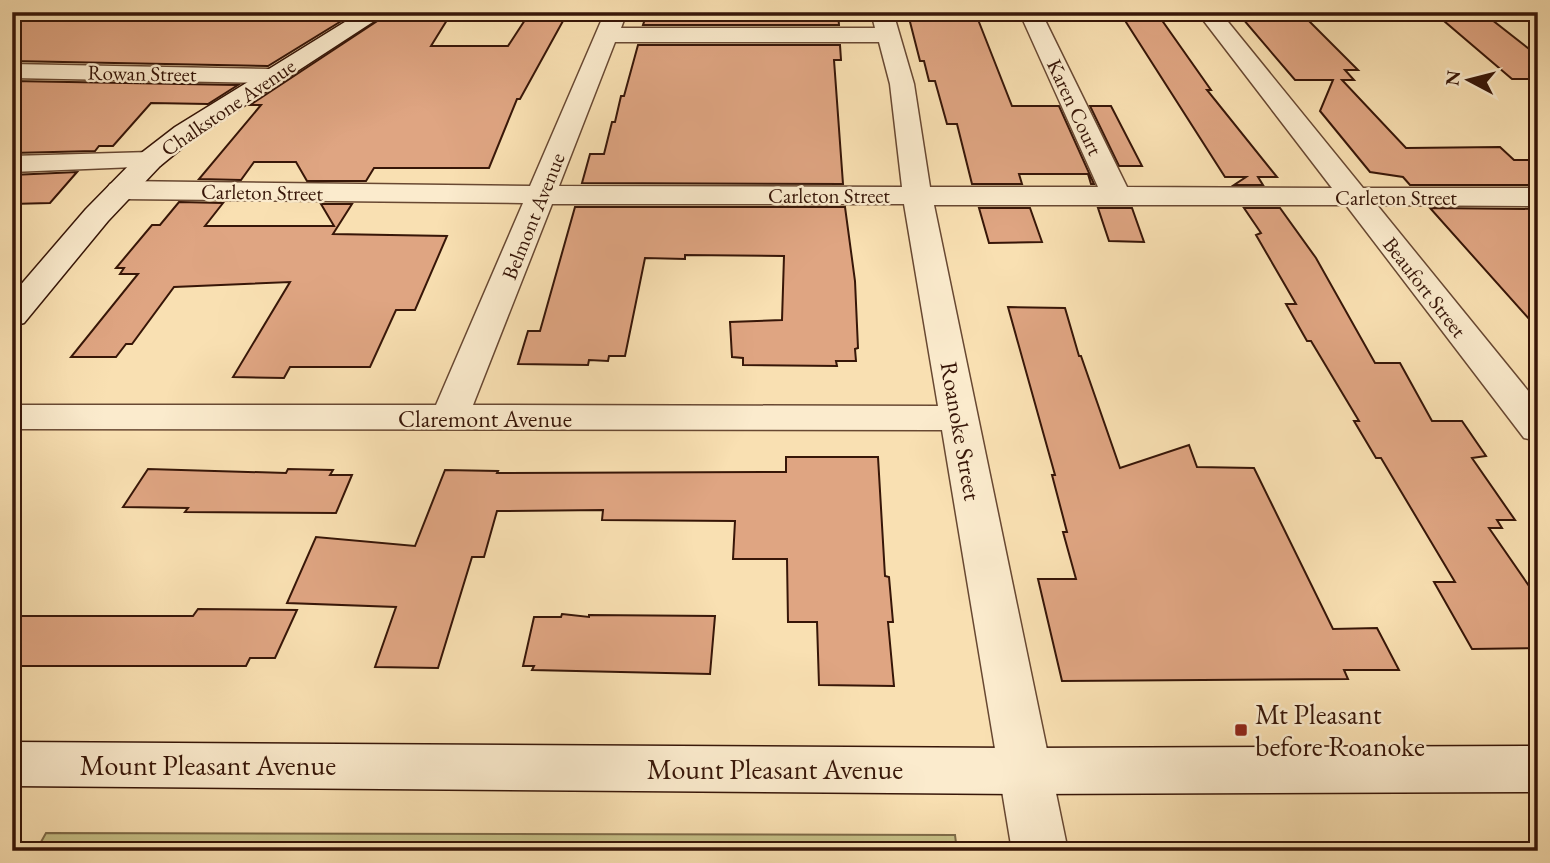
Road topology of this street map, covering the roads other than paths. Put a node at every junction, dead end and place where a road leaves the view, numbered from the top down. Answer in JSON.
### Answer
{"nodes":[{"id":1,"x":377,"y":12,"type":"edge"},
{"id":2,"x":1208,"y":12,"type":"edge"},
{"id":3,"x":1032,"y":18,"type":"dead end"},
{"id":4,"x":885,"y":23,"type":"edge"},
{"id":5,"x":611,"y":24,"type":"edge"},
{"id":6,"x":12,"y":71,"type":"edge"},
{"id":7,"x":272,"y":76,"type":"junction"},
{"id":8,"x":150,"y":160,"type":"junction"},
{"id":9,"x":12,"y":163,"type":"edge"},
{"id":10,"x":120,"y":190,"type":"junction"},
{"id":11,"x":542,"y":195,"type":"junction"},
{"id":12,"x":917,"y":195,"type":"junction"},
{"id":13,"x":1117,"y":197,"type":"junction"},
{"id":14,"x":1354,"y":197,"type":"junction"},
{"id":15,"x":1538,"y":197,"type":"edge"},
{"id":16,"x":12,"y":316,"type":"edge"},
{"id":17,"x":12,"y":417,"type":"edge"},
{"id":18,"x":958,"y":418,"type":"junction"},
{"id":19,"x":449,"y":419,"type":"junction"},
{"id":20,"x":1538,"y":429,"type":"edge"},
{"id":21,"x":12,"y":764,"type":"edge"},
{"id":22,"x":1538,"y":769,"type":"edge"},
{"id":23,"x":1023,"y":771,"type":"junction"},
{"id":24,"x":1040,"y":851,"type":"edge"}],
"edges":[{"from":1,"to":7,"type":"street","name":"Chalkstone Avenue"},
{"from":2,"to":14,"type":"street","name":"Beaufort Street"},
{"from":3,"to":13,"type":"street","name":"Karen Court"},
{"from":4,"to":5,"type":"street"},
{"from":4,"to":12,"type":"street","name":"Roanoke Street"},
{"from":5,"to":11,"type":"street","name":"Belmont Avenue"},
{"from":6,"to":7,"type":"street","name":"Rowan Street"},
{"from":7,"to":8,"type":"street","name":"Chalkstone Avenue"},
{"from":8,"to":9,"type":"street"},
{"from":8,"to":10,"type":"street","name":"Chalkstone Avenue"},
{"from":10,"to":11,"type":"street","name":"Carleton Street"},
{"from":10,"to":16,"type":"street","name":"Chalkstone Avenue"},
{"from":11,"to":12,"type":"street","name":"Carleton Street"},
{"from":11,"to":19,"type":"street","name":"Belmont Avenue"},
{"from":12,"to":13,"type":"street","name":"Carleton Street"},
{"from":12,"to":18,"type":"street","name":"Roanoke Street"},
{"from":13,"to":14,"type":"street","name":"Carleton Street"},
{"from":14,"to":15,"type":"street","name":"Carleton Street"},
{"from":14,"to":20,"type":"street","name":"Beaufort Street"},
{"from":17,"to":19,"type":"street","name":"Claremont Avenue"},
{"from":18,"to":19,"type":"street","name":"Claremont Avenue"},
{"from":18,"to":23,"type":"street","name":"Roanoke Street"},
{"from":21,"to":23,"type":"street","name":"Mount Pleasant Avenue"},
{"from":22,"to":23,"type":"street","name":"Mount Pleasant Avenue"},
{"from":23,"to":24,"type":"street","name":"Roanoke Street"}]}
